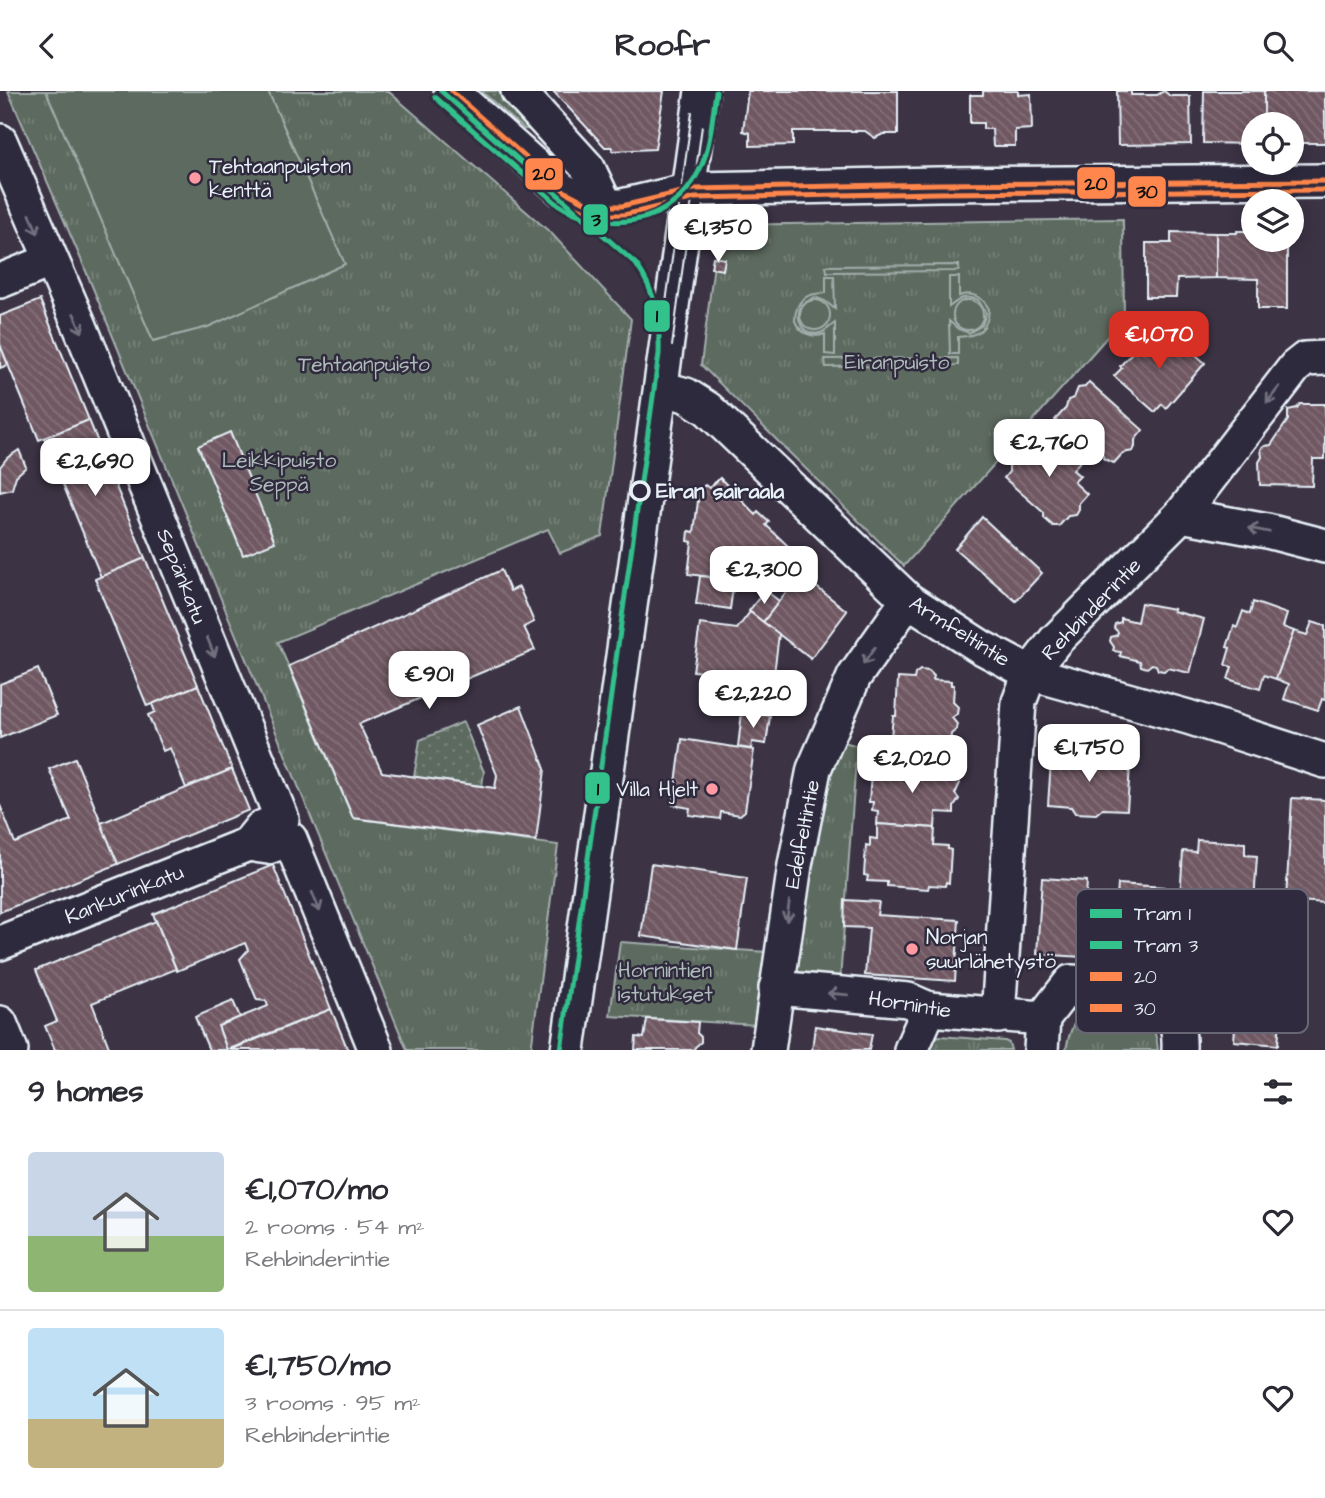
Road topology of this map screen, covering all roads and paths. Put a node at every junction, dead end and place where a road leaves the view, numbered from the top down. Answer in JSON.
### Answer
{"nodes":[{"id":1,"x":451,"y":91,"type":"edge"},
{"id":2,"x":518,"y":91,"type":"edge"},
{"id":3,"x":702,"y":91,"type":"edge"},
{"id":4,"x":0,"y":141,"type":"edge"},
{"id":5,"x":1325,"y":181,"type":"edge"},
{"id":6,"x":688,"y":190,"type":"junction"},
{"id":7,"x":606,"y":206,"type":"junction"},
{"id":8,"x":50,"y":261,"type":"junction"},
{"id":9,"x":0,"y":281,"type":"edge"},
{"id":10,"x":1325,"y":358,"type":"edge"},
{"id":11,"x":661,"y":388,"type":"junction"},
{"id":12,"x":1181,"y":515,"type":"junction"},
{"id":13,"x":1325,"y":546,"type":"edge"},
{"id":14,"x":908,"y":600,"type":"junction"},
{"id":15,"x":1030,"y":673,"type":"junction"},
{"id":16,"x":1325,"y":761,"type":"edge"},
{"id":17,"x":286,"y":829,"type":"junction"},
{"id":18,"x":0,"y":943,"type":"edge"},
{"id":19,"x":1076,"y":982,"type":"edge"},
{"id":20,"x":776,"y":988,"type":"junction"},
{"id":21,"x":929,"y":1009,"type":"junction"},
{"id":22,"x":999,"y":1016,"type":"junction"},
{"id":23,"x":0,"y":1023,"type":"edge"},
{"id":24,"x":1042,"y":1034,"type":"edge"},
{"id":25,"x":11,"y":1050,"type":"edge"},
{"id":26,"x":376,"y":1050,"type":"edge"},
{"id":27,"x":568,"y":1050,"type":"edge"},
{"id":28,"x":768,"y":1050,"type":"edge"},
{"id":29,"x":911,"y":1050,"type":"edge"}],
"edges":[{"from":1,"to":7,"type":"street"},
{"from":2,"to":7,"type":"street"},
{"from":3,"to":6,"type":"street"},
{"from":4,"to":8,"type":"street","name":"Sepänkatu","one_way":true},
{"from":5,"to":6,"type":"street"},
{"from":6,"to":7,"type":"street"},
{"from":6,"to":11,"type":"street"},
{"from":8,"to":9,"type":"street"},
{"from":8,"to":17,"type":"street","name":"Sepänkatu","one_way":true},
{"from":10,"to":12,"type":"street","name":"Rehbinderintie","one_way":true},
{"from":11,"to":14,"type":"street","name":"Armfeltintie"},
{"from":11,"to":27,"type":"street"},
{"from":13,"to":12,"type":"street","one_way":true},
{"from":12,"to":15,"type":"street","name":"Rehbinderintie"},
{"from":14,"to":15,"type":"street","name":"Armfeltintie"},
{"from":14,"to":20,"type":"street","name":"Edelfeltintie","one_way":true},
{"from":15,"to":16,"type":"street","name":"Armfeltintie"},
{"from":15,"to":22,"type":"street","name":"Rehbinderintie"},
{"from":17,"to":18,"type":"street","name":"Kankurinkatu"},
{"from":17,"to":26,"type":"street","name":"Sepänkatu","one_way":true},
{"from":19,"to":24,"type":"street"},
{"from":21,"to":20,"type":"street","name":"Hornintie","one_way":true},
{"from":20,"to":28,"type":"street","name":"Edelfeltintie"},
{"from":21,"to":22,"type":"street","name":"Hornintie"},
{"from":21,"to":29,"type":"street"},
{"from":22,"to":24,"type":"street","name":"Hornintie"},
{"from":23,"to":25,"type":"street"}]}
